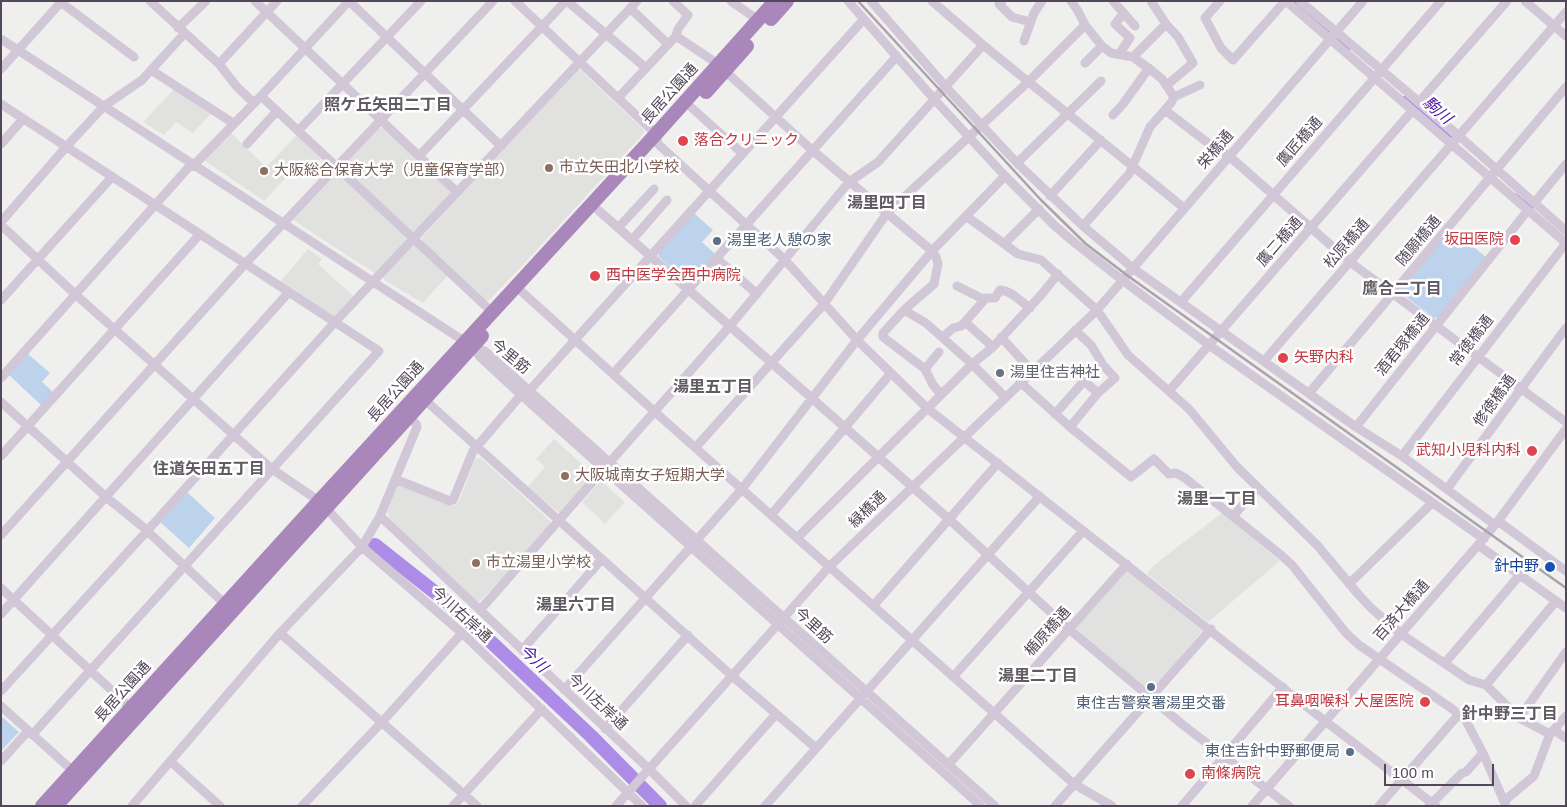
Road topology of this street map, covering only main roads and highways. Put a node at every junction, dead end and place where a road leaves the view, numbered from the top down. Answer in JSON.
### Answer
{"nodes":[{"id":1,"x":775,"y":1,"type":"edge"},
{"id":2,"x":788,"y":1,"type":"edge"},
{"id":3,"x":721,"y":68,"type":"junction"},
{"id":4,"x":657,"y":139,"type":"junction"},
{"id":5,"x":469,"y":344,"type":"junction"},
{"id":6,"x":322,"y":504,"type":"junction"},
{"id":7,"x":134,"y":712,"type":"junction"},
{"id":8,"x":42,"y":806,"type":"edge"},
{"id":9,"x":56,"y":806,"type":"edge"}],
"edges":[{"from":1,"to":3,"type":"highway","name":"長居公園通"},
{"from":2,"to":3,"type":"highway","name":"長居公園通"},
{"from":3,"to":4,"type":"highway","name":"長居公園通"},
{"from":3,"to":4,"type":"highway","name":"長居公園通"},
{"from":4,"to":5,"type":"highway","name":"長居公園通"},
{"from":4,"to":5,"type":"highway","name":"長居公園通"},
{"from":5,"to":6,"type":"highway","name":"長居公園通"},
{"from":5,"to":6,"type":"highway","name":"長居公園通"},
{"from":6,"to":7,"type":"highway","name":"長居公園通"},
{"from":6,"to":7,"type":"highway","name":"長居公園通"},
{"from":7,"to":8,"type":"highway","name":"長居公園通"},
{"from":7,"to":9,"type":"highway","name":"長居公園通"}]}
